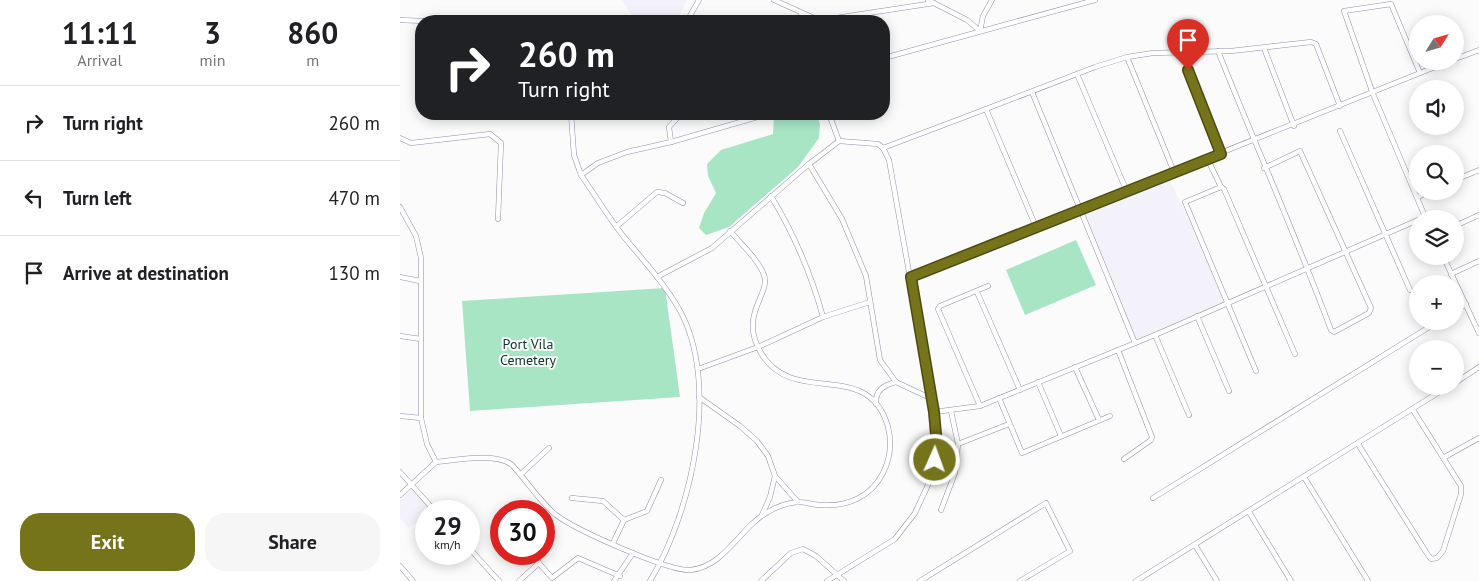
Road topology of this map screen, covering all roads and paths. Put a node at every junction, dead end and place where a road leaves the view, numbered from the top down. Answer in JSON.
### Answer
{"nodes":[{"id":1,"x":699,"y":0,"type":"edge"},
{"id":2,"x":774,"y":0,"type":"edge"},
{"id":3,"x":928,"y":0,"type":"edge"},
{"id":4,"x":992,"y":0,"type":"edge"},
{"id":5,"x":1095,"y":0,"type":"edge"},
{"id":6,"x":934,"y":3,"type":"junction"},
{"id":7,"x":801,"y":13,"type":"joint"},
{"id":8,"x":690,"y":15,"type":"edge"},
{"id":9,"x":806,"y":15,"type":"edge"},
{"id":10,"x":856,"y":15,"type":"edge"},
{"id":11,"x":400,"y":20,"type":"edge"},
{"id":12,"x":415,"y":21,"type":"edge"},
{"id":13,"x":980,"y":31,"type":"junction"},
{"id":14,"x":1264,"y":48,"type":"junction"},
{"id":15,"x":1479,"y":50,"type":"edge"},
{"id":16,"x":1218,"y":51,"type":"junction"},
{"id":17,"x":1182,"y":53,"type":"junction"},
{"id":18,"x":890,"y":56,"type":"edge"},
{"id":19,"x":1464,"y":56,"type":"edge"},
{"id":20,"x":1127,"y":57,"type":"junction"},
{"id":21,"x":1428,"y":70,"type":"edge"},
{"id":22,"x":1420,"y":73,"type":"junction"},
{"id":23,"x":1077,"y":74,"type":"junction"},
{"id":24,"x":1032,"y":92,"type":"junction"},
{"id":25,"x":1373,"y":94,"type":"junction"},
{"id":26,"x":1340,"y":106,"type":"junction"},
{"id":27,"x":986,"y":109,"type":"junction"},
{"id":28,"x":571,"y":120,"type":"edge"},
{"id":29,"x":676,"y":120,"type":"edge"},
{"id":30,"x":747,"y":120,"type":"edge"},
{"id":31,"x":831,"y":120,"type":"edge"},
{"id":32,"x":1294,"y":126,"type":"junction"},
{"id":33,"x":1340,"y":131,"type":"dead end"},
{"id":34,"x":400,"y":138,"type":"edge"},
{"id":35,"x":839,"y":141,"type":"junction"},
{"id":36,"x":671,"y":142,"type":"junction"},
{"id":37,"x":1254,"y":142,"type":"junction"},
{"id":38,"x":883,"y":148,"type":"junction"},
{"id":39,"x":1221,"y":154,"type":"junction"},
{"id":40,"x":1208,"y":160,"type":"junction"},
{"id":41,"x":808,"y":164,"type":"junction"},
{"id":42,"x":1264,"y":168,"type":"junction"},
{"id":43,"x":1479,"y":170,"type":"edge"},
{"id":44,"x":1174,"y":172,"type":"junction"},
{"id":45,"x":580,"y":175,"type":"junction"},
{"id":46,"x":1409,"y":176,"type":"edge"},
{"id":47,"x":1464,"y":176,"type":"edge"},
{"id":48,"x":1221,"y":187,"type":"junction"},
{"id":49,"x":1127,"y":192,"type":"junction"},
{"id":50,"x":771,"y":196,"type":"junction"},
{"id":51,"x":683,"y":203,"type":"dead end"},
{"id":52,"x":400,"y":207,"type":"edge"},
{"id":53,"x":1081,"y":210,"type":"junction"},
{"id":54,"x":1479,"y":215,"type":"edge"},
{"id":55,"x":498,"y":219,"type":"dead end"},
{"id":56,"x":1464,"y":222,"type":"edge"},
{"id":57,"x":1409,"y":224,"type":"edge"},
{"id":58,"x":617,"y":226,"type":"junction"},
{"id":59,"x":1036,"y":227,"type":"junction"},
{"id":60,"x":730,"y":231,"type":"junction"},
{"id":61,"x":1386,"y":234,"type":"junction"},
{"id":62,"x":1346,"y":251,"type":"junction"},
{"id":63,"x":1479,"y":261,"type":"edge"},
{"id":64,"x":1447,"y":265,"type":"edge"},
{"id":65,"x":1307,"y":268,"type":"junction"},
{"id":66,"x":1451,"y":274,"type":"junction"},
{"id":67,"x":400,"y":277,"type":"edge"},
{"id":68,"x":658,"y":277,"type":"junction"},
{"id":69,"x":911,"y":277,"type":"junction"},
{"id":70,"x":420,"y":281,"type":"junction"},
{"id":71,"x":988,"y":286,"type":"dead end"},
{"id":72,"x":1266,"y":286,"type":"junction"},
{"id":73,"x":1409,"y":288,"type":"edge"},
{"id":74,"x":977,"y":292,"type":"junction"},
{"id":75,"x":870,"y":302,"type":"junction"},
{"id":76,"x":1229,"y":302,"type":"junction"},
{"id":77,"x":1466,"y":304,"type":"joint"},
{"id":78,"x":1197,"y":316,"type":"junction"},
{"id":79,"x":822,"y":317,"type":"junction"},
{"id":80,"x":1424,"y":330,"type":"edge"},
{"id":81,"x":1479,"y":333,"type":"edge"},
{"id":82,"x":1155,"y":335,"type":"junction"},
{"id":83,"x":400,"y":336,"type":"edge"},
{"id":84,"x":421,"y":339,"type":"junction"},
{"id":85,"x":1135,"y":343,"type":"junction"},
{"id":86,"x":758,"y":347,"type":"junction"},
{"id":87,"x":1118,"y":350,"type":"junction"},
{"id":88,"x":1295,"y":354,"type":"dead end"},
{"id":89,"x":1075,"y":367,"type":"junction"},
{"id":90,"x":1479,"y":367,"type":"edge"},
{"id":91,"x":698,"y":369,"type":"junction"},
{"id":92,"x":1256,"y":371,"type":"dead end"},
{"id":93,"x":1464,"y":377,"type":"edge"},
{"id":94,"x":896,"y":382,"type":"junction"},
{"id":95,"x":1038,"y":382,"type":"junction"},
{"id":96,"x":1020,"y":390,"type":"junction"},
{"id":97,"x":1229,"y":391,"type":"dead end"},
{"id":98,"x":1435,"y":395,"type":"edge"},
{"id":99,"x":699,"y":397,"type":"junction"},
{"id":100,"x":930,"y":398,"type":"junction"},
{"id":101,"x":998,"y":398,"type":"junction"},
{"id":102,"x":876,"y":404,"type":"junction"},
{"id":103,"x":980,"y":406,"type":"junction"},
{"id":104,"x":1412,"y":410,"type":"junction"},
{"id":105,"x":951,"y":411,"type":"junction"},
{"id":106,"x":934,"y":412,"type":"junction"},
{"id":107,"x":400,"y":416,"type":"edge"},
{"id":108,"x":1110,"y":416,"type":"dead end"},
{"id":109,"x":1189,"y":416,"type":"dead end"},
{"id":110,"x":421,"y":418,"type":"junction"},
{"id":111,"x":1099,"y":420,"type":"junction"},
{"id":112,"x":1009,"y":424,"type":"junction"},
{"id":113,"x":1061,"y":436,"type":"junction"},
{"id":114,"x":1479,"y":438,"type":"edge"},
{"id":115,"x":958,"y":444,"type":"junction"},
{"id":116,"x":1358,"y":444,"type":"junction"},
{"id":117,"x":549,"y":448,"type":"dead end"},
{"id":118,"x":1443,"y":458,"type":"junction"},
{"id":119,"x":1124,"y":459,"type":"dead end"},
{"id":120,"x":436,"y":462,"type":"junction"},
{"id":121,"x":400,"y":472,"type":"edge"},
{"id":122,"x":521,"y":474,"type":"junction"},
{"id":123,"x":775,"y":476,"type":"junction"},
{"id":124,"x":1304,"y":477,"type":"junction"},
{"id":125,"x":661,"y":480,"type":"dead end"},
{"id":126,"x":411,"y":485,"type":"junction"},
{"id":127,"x":400,"y":495,"type":"edge"},
{"id":128,"x":572,"y":498,"type":"dead end"},
{"id":129,"x":1153,"y":498,"type":"dead end"},
{"id":130,"x":425,"y":500,"type":"edge"},
{"id":131,"x":798,"y":502,"type":"junction"},
{"id":132,"x":942,"y":510,"type":"dead end"},
{"id":133,"x":1249,"y":512,"type":"junction"},
{"id":134,"x":761,"y":516,"type":"junction"},
{"id":135,"x":624,"y":520,"type":"junction"},
{"id":136,"x":613,"y":543,"type":"junction"},
{"id":137,"x":1195,"y":545,"type":"junction"},
{"id":138,"x":633,"y":553,"type":"junction"},
{"id":139,"x":480,"y":560,"type":"edge"},
{"id":140,"x":537,"y":565,"type":"edge"},
{"id":141,"x":541,"y":565,"type":"edge"},
{"id":142,"x":660,"y":565,"type":"junction"},
{"id":143,"x":400,"y":566,"type":"edge"},
{"id":144,"x":839,"y":574,"type":"junction"},
{"id":145,"x":620,"y":576,"type":"junction"},
{"id":146,"x":1142,"y":579,"type":"edge"},
{"id":147,"x":413,"y":581,"type":"edge"},
{"id":148,"x":499,"y":581,"type":"edge"},
{"id":149,"x":519,"y":581,"type":"edge"},
{"id":150,"x":614,"y":581,"type":"edge"},
{"id":151,"x":650,"y":581,"type":"edge"},
{"id":152,"x":761,"y":581,"type":"edge"},
{"id":153,"x":827,"y":581,"type":"edge"},
{"id":154,"x":844,"y":581,"type":"edge"},
{"id":155,"x":920,"y":581,"type":"edge"},
{"id":156,"x":1020,"y":581,"type":"edge"},
{"id":157,"x":1136,"y":581,"type":"edge"},
{"id":158,"x":1217,"y":581,"type":"edge"},
{"id":159,"x":1291,"y":581,"type":"edge"},
{"id":160,"x":1368,"y":581,"type":"edge"}],
"edges":[{"from":1,"to":8,"type":"street"},
{"from":2,"to":7,"type":"street"},
{"from":3,"to":6,"type":"street"},
{"from":4,"to":13,"type":"street"},
{"from":5,"to":13,"type":"street"},
{"from":6,"to":10,"type":"street"},
{"from":6,"to":13,"type":"street"},
{"from":7,"to":9,"type":"street"},
{"from":11,"to":12,"type":"street"},
{"from":13,"to":18,"type":"street"},
{"from":14,"to":16,"type":"street"},
{"from":14,"to":26,"type":"street"},
{"from":14,"to":32,"type":"street"},
{"from":15,"to":19,"type":"street"},
{"from":16,"to":17,"type":"street"},
{"from":16,"to":37,"type":"street"},
{"from":17,"to":20,"type":"street"},
{"from":17,"to":39,"type":"street"},
{"from":20,"to":23,"type":"street"},
{"from":20,"to":44,"type":"street"},
{"from":21,"to":22,"type":"street"},
{"from":22,"to":25,"type":"street"},
{"from":22,"to":25,"type":"street"},
{"from":23,"to":24,"type":"street"},
{"from":23,"to":49,"type":"street"},
{"from":24,"to":27,"type":"street"},
{"from":24,"to":53,"type":"street"},
{"from":25,"to":26,"type":"street"},
{"from":25,"to":46,"type":"street"},
{"from":26,"to":32,"type":"street"},
{"from":27,"to":38,"type":"street"},
{"from":27,"to":59,"type":"street"},
{"from":28,"to":45,"type":"street"},
{"from":29,"to":36,"type":"street"},
{"from":30,"to":36,"type":"street"},
{"from":31,"to":35,"type":"street"},
{"from":32,"to":37,"type":"street"},
{"from":33,"to":61,"type":"street"},
{"from":34,"to":55,"type":"street"},
{"from":35,"to":38,"type":"street"},
{"from":35,"to":41,"type":"street"},
{"from":36,"to":45,"type":"street"},
{"from":37,"to":39,"type":"street"},
{"from":37,"to":42,"type":"street"},
{"from":38,"to":69,"type":"street"},
{"from":39,"to":40,"type":"street"},
{"from":40,"to":44,"type":"street"},
{"from":40,"to":48,"type":"street"},
{"from":41,"to":50,"type":"street"},
{"from":41,"to":75,"type":"street"},
{"from":42,"to":62,"type":"street"},
{"from":42,"to":65,"type":"street"},
{"from":43,"to":47,"type":"street"},
{"from":44,"to":49,"type":"street"},
{"from":45,"to":58,"type":"street"},
{"from":48,"to":72,"type":"street"},
{"from":48,"to":76,"type":"street"},
{"from":49,"to":53,"type":"street"},
{"from":50,"to":60,"type":"street"},
{"from":50,"to":79,"type":"street"},
{"from":51,"to":58,"type":"street"},
{"from":52,"to":70,"type":"street"},
{"from":53,"to":59,"type":"street"},
{"from":53,"to":85,"type":"street"},
{"from":54,"to":56,"type":"street"},
{"from":57,"to":61,"type":"street"},
{"from":58,"to":68,"type":"street"},
{"from":59,"to":69,"type":"street"},
{"from":60,"to":68,"type":"street"},
{"from":60,"to":86,"type":"street"},
{"from":61,"to":62,"type":"street"},
{"from":61,"to":73,"type":"street"},
{"from":62,"to":65,"type":"street"},
{"from":62,"to":65,"type":"street"},
{"from":63,"to":66,"type":"street"},
{"from":64,"to":66,"type":"street"},
{"from":65,"to":72,"type":"street"},
{"from":66,"to":77,"type":"street"},
{"from":67,"to":70,"type":"street"},
{"from":68,"to":91,"type":"street"},
{"from":69,"to":100,"type":"street"},
{"from":70,"to":84,"type":"street"},
{"from":71,"to":74,"type":"street"},
{"from":72,"to":76,"type":"street"},
{"from":72,"to":88,"type":"street"},
{"from":74,"to":96,"type":"street"},
{"from":74,"to":103,"type":"street"},
{"from":75,"to":79,"type":"street"},
{"from":75,"to":94,"type":"street"},
{"from":76,"to":78,"type":"street"},
{"from":76,"to":92,"type":"street"},
{"from":77,"to":81,"type":"street"},
{"from":78,"to":82,"type":"street"},
{"from":78,"to":97,"type":"street"},
{"from":79,"to":86,"type":"street"},
{"from":80,"to":129,"type":"street"},
{"from":82,"to":85,"type":"street"},
{"from":82,"to":109,"type":"street"},
{"from":83,"to":84,"type":"street"},
{"from":84,"to":110,"type":"street"},
{"from":85,"to":87,"type":"street"},
{"from":86,"to":91,"type":"street"},
{"from":86,"to":102,"type":"street"},
{"from":87,"to":89,"type":"street"},
{"from":87,"to":119,"type":"street"},
{"from":89,"to":95,"type":"street"},
{"from":89,"to":111,"type":"street"},
{"from":90,"to":93,"type":"street"},
{"from":91,"to":99,"type":"street"},
{"from":94,"to":100,"type":"street"},
{"from":94,"to":102,"type":"street"},
{"from":95,"to":96,"type":"street"},
{"from":95,"to":113,"type":"street"},
{"from":96,"to":101,"type":"street"},
{"from":98,"to":104,"type":"street"},
{"from":99,"to":123,"type":"street"},
{"from":99,"to":142,"type":"street"},
{"from":100,"to":106,"type":"street"},
{"from":101,"to":103,"type":"street"},
{"from":101,"to":112,"type":"street"},
{"from":102,"to":131,"type":"street"},
{"from":103,"to":105,"type":"street"},
{"from":104,"to":116,"type":"street"},
{"from":104,"to":118,"type":"street"},
{"from":105,"to":106,"type":"street"},
{"from":105,"to":115,"type":"street"},
{"from":106,"to":144,"type":"street"},
{"from":107,"to":110,"type":"street"},
{"from":108,"to":111,"type":"street"},
{"from":110,"to":120,"type":"street"},
{"from":111,"to":113,"type":"street"},
{"from":112,"to":113,"type":"street"},
{"from":112,"to":115,"type":"street"},
{"from":114,"to":118,"type":"street"},
{"from":115,"to":132,"type":"street"},
{"from":116,"to":118,"type":"street"},
{"from":116,"to":124,"type":"street"},
{"from":117,"to":122,"type":"street"},
{"from":120,"to":122,"type":"street"},
{"from":120,"to":126,"type":"street"},
{"from":121,"to":126,"type":"street"},
{"from":122,"to":136,"type":"street"},
{"from":123,"to":131,"type":"street"},
{"from":123,"to":134,"type":"street"},
{"from":124,"to":133,"type":"street"},
{"from":124,"to":160,"type":"street"},
{"from":125,"to":135,"type":"street"},
{"from":126,"to":127,"type":"street"},
{"from":126,"to":130,"type":"street"},
{"from":128,"to":135,"type":"street"},
{"from":131,"to":134,"type":"street"},
{"from":133,"to":137,"type":"street"},
{"from":133,"to":159,"type":"street"},
{"from":134,"to":142,"type":"street"},
{"from":135,"to":136,"type":"street"},
{"from":136,"to":138,"type":"street"},
{"from":137,"to":146,"type":"street"},
{"from":137,"to":158,"type":"street"},
{"from":138,"to":142,"type":"street"},
{"from":138,"to":145,"type":"street"},
{"from":139,"to":148,"type":"street"},
{"from":140,"to":149,"type":"street"},
{"from":141,"to":145,"type":"street"},
{"from":142,"to":151,"type":"street"},
{"from":143,"to":147,"type":"street"},
{"from":144,"to":152,"type":"street"},
{"from":144,"to":153,"type":"street"},
{"from":144,"to":154,"type":"street"},
{"from":145,"to":150,"type":"street"},
{"from":146,"to":157,"type":"street"},
{"from":155,"to":156,"type":"street"}]}
